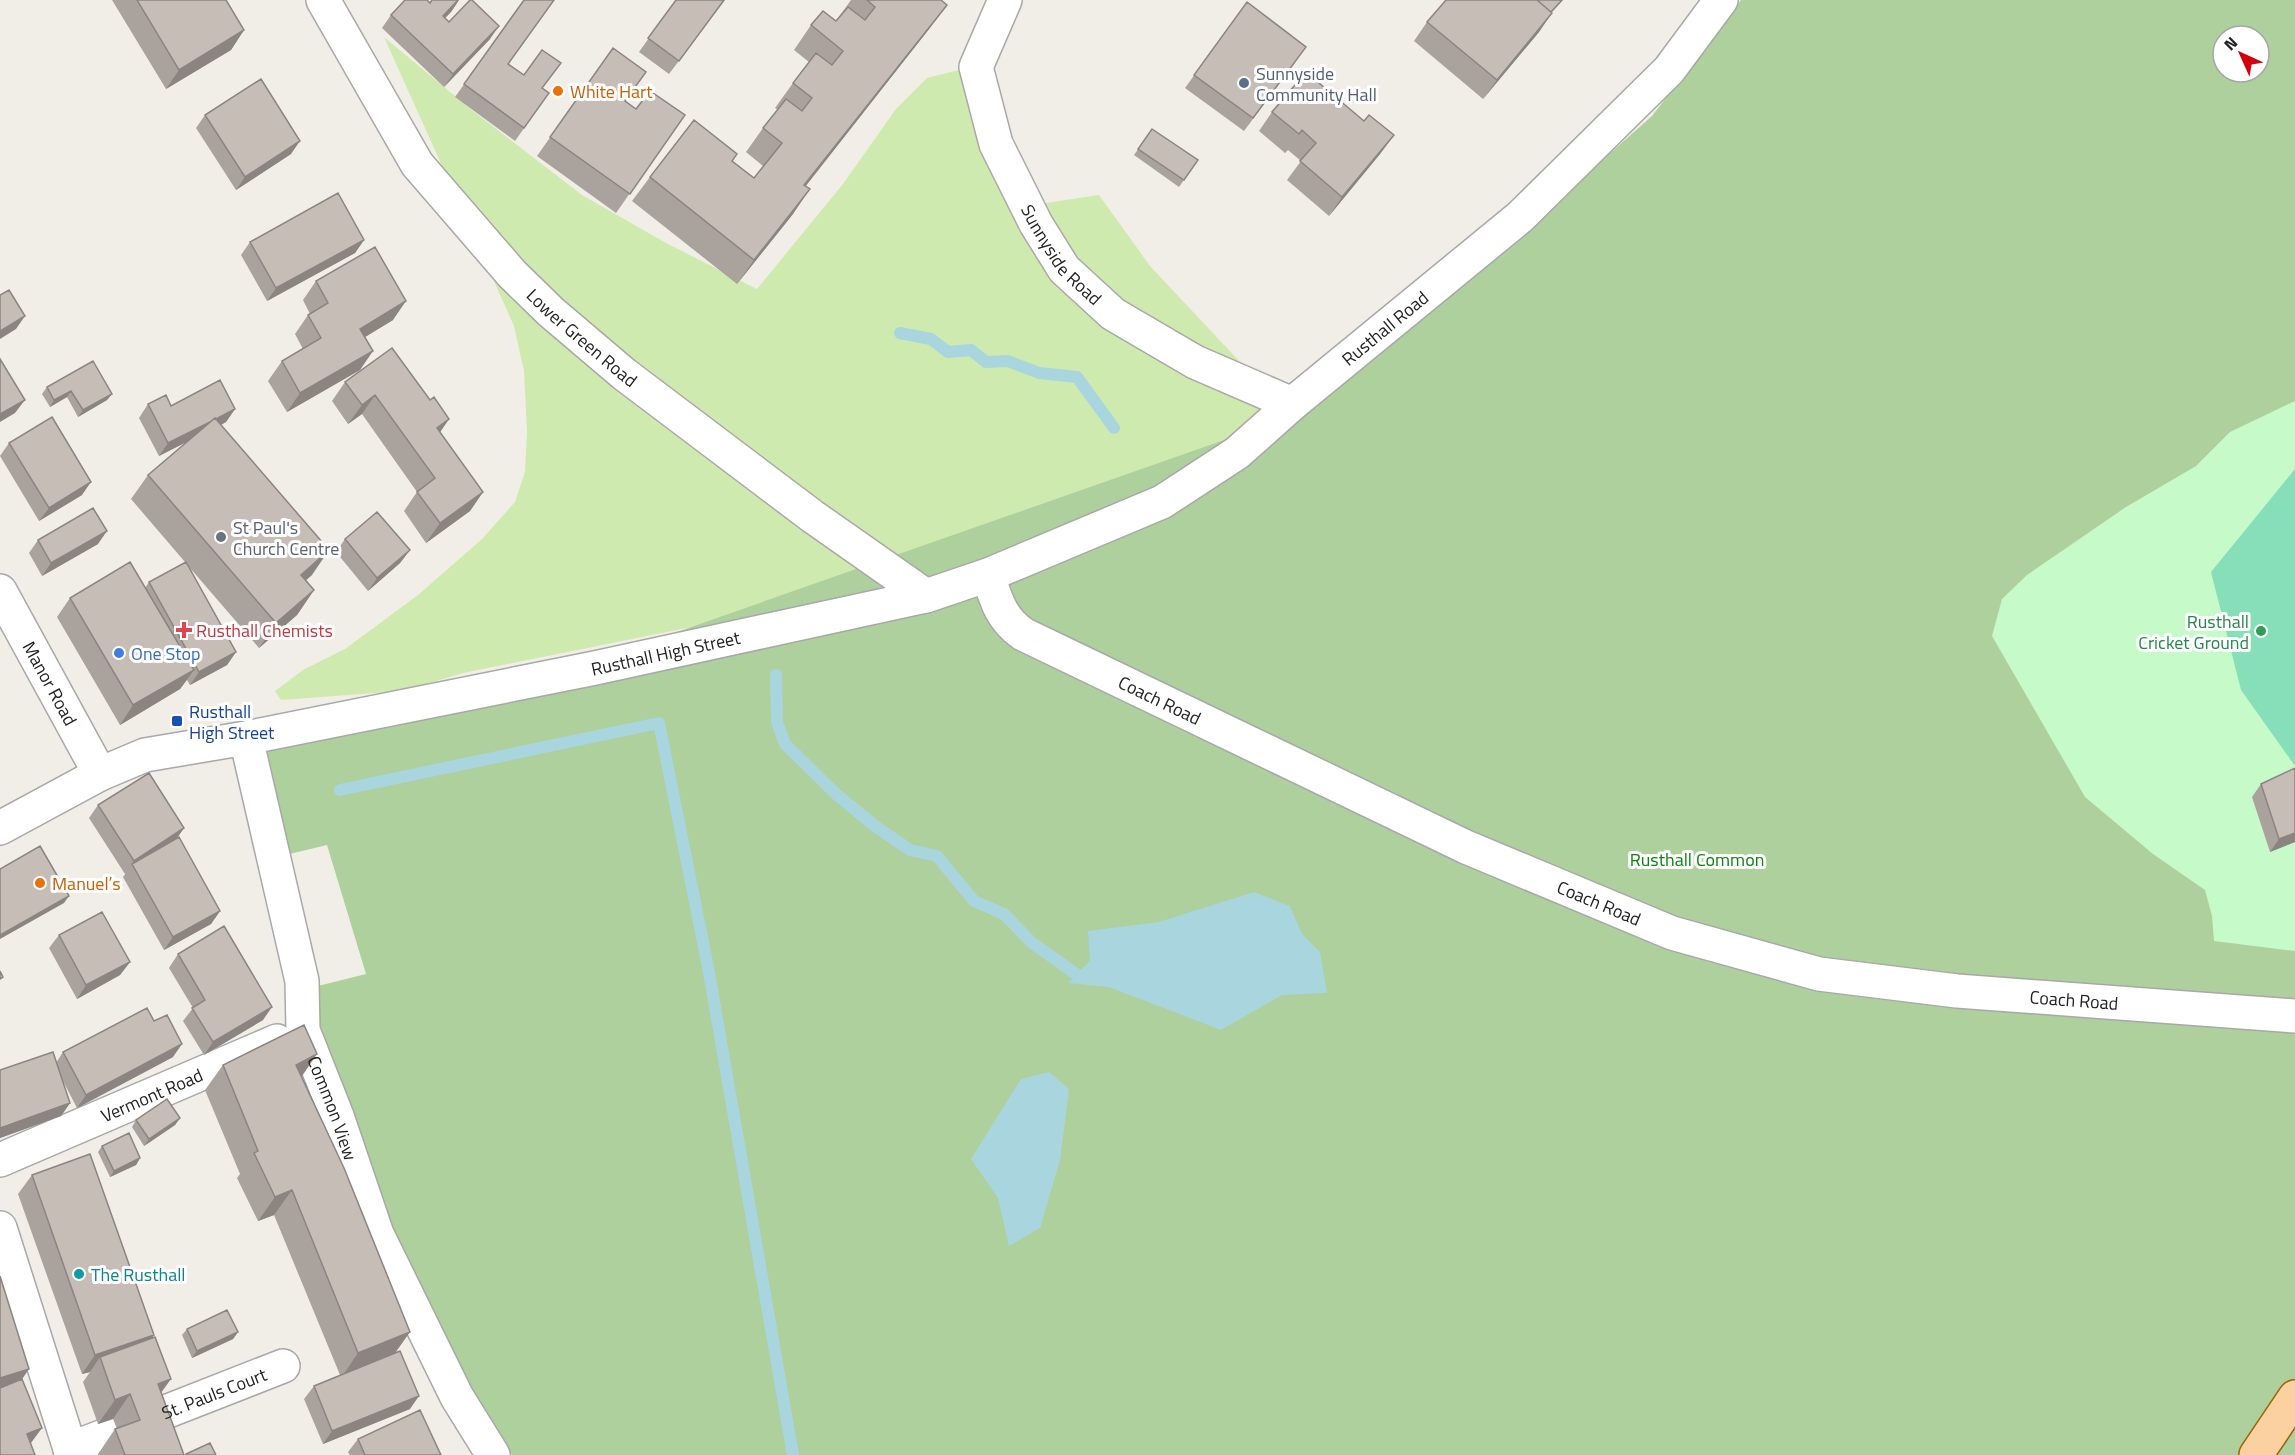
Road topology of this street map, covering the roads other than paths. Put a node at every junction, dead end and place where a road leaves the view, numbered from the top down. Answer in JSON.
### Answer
{"nodes":[{"id":1,"x":323,"y":0,"type":"edge"},
{"id":2,"x":1005,"y":0,"type":"edge"},
{"id":3,"x":1721,"y":0,"type":"edge"},
{"id":4,"x":1292,"y":404,"type":"junction"},
{"id":5,"x":988,"y":575,"type":"junction"},
{"id":6,"x":0,"y":591,"type":"edge"},
{"id":7,"x":926,"y":596,"type":"junction"},
{"id":8,"x":246,"y":738,"type":"junction"},
{"id":9,"x":100,"y":774,"type":"junction"},
{"id":10,"x":0,"y":828,"type":"edge"},
{"id":11,"x":2295,"y":1016,"type":"edge"},
{"id":12,"x":303,"y":1030,"type":"junction"},
{"id":13,"x":0,"y":1160,"type":"edge"},
{"id":14,"x":0,"y":1228,"type":"edge"},
{"id":15,"x":283,"y":1366,"type":"dead end"},
{"id":16,"x":2295,"y":1397,"type":"edge"},
{"id":17,"x":71,"y":1452,"type":"edge"},
{"id":18,"x":493,"y":1455,"type":"edge"},
{"id":19,"x":2256,"y":1455,"type":"edge"}],
"edges":[{"from":1,"to":7,"type":"street","name":"Lower Green Road"},
{"from":2,"to":4,"type":"street","name":"Sunnyside Road"},
{"from":3,"to":4,"type":"street","name":"Rusthall Road"},
{"from":4,"to":5,"type":"street","name":"Rusthall Road"},
{"from":5,"to":7,"type":"street","name":"Rusthall High Street"},
{"from":5,"to":11,"type":"street","name":"Coach Road"},
{"from":6,"to":9,"type":"street","name":"Manor Road"},
{"from":7,"to":8,"type":"street","name":"Rusthall High Street"},
{"from":8,"to":9,"type":"street","name":"Rusthall High Street"},
{"from":8,"to":12,"type":"street","name":"Common View"},
{"from":9,"to":10,"type":"street","name":"Rusthall High Street"},
{"from":12,"to":13,"type":"street","name":"Vermont Road"},
{"from":12,"to":18,"type":"street","name":"Common View"},
{"from":14,"to":17,"type":"street","name":"St. Pauls Court"},
{"from":15,"to":17,"type":"street","name":"St. Pauls Court"},
{"from":16,"to":19,"type":"main road"}]}
